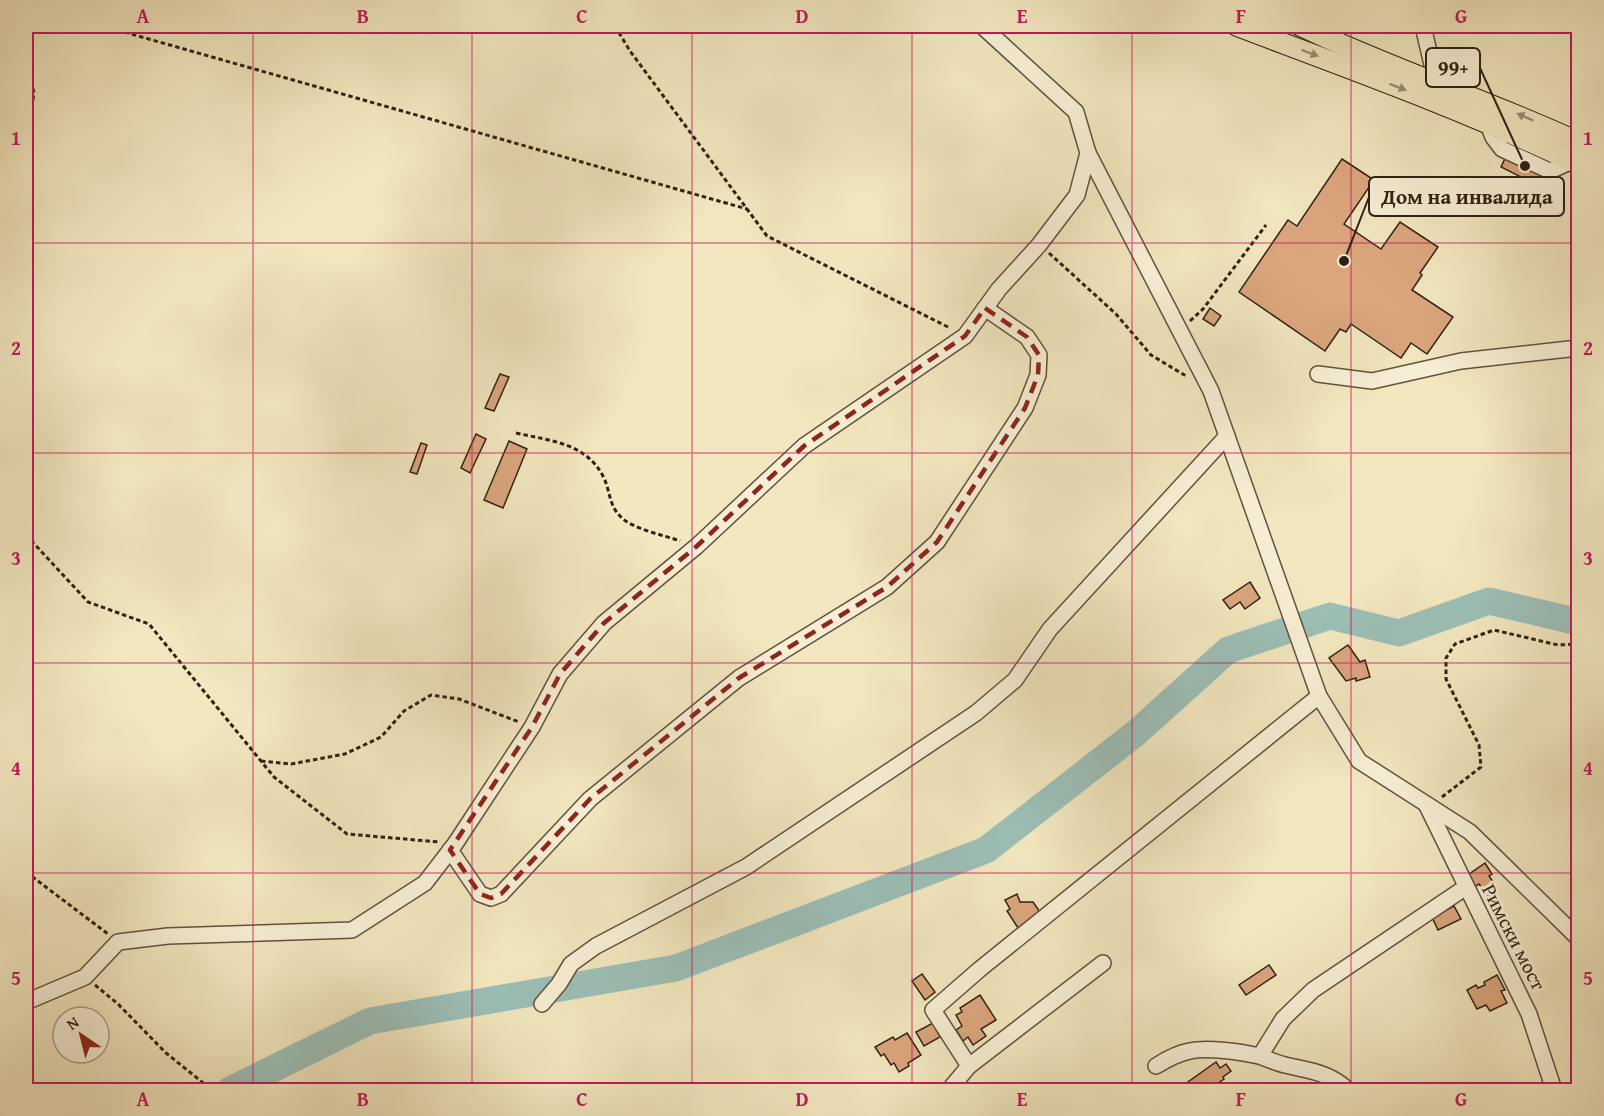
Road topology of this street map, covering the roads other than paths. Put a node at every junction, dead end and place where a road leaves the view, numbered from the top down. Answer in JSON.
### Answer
{"nodes":[{"id":1,"x":982,"y":26,"type":"edge"},
{"id":2,"x":1237,"y":26,"type":"edge"},
{"id":3,"x":1301,"y":26,"type":"edge"},
{"id":4,"x":1423,"y":26,"type":"edge"},
{"id":5,"x":1436,"y":82,"type":"junction"},
{"id":6,"x":1578,"y":142,"type":"edge"},
{"id":7,"x":1088,"y":153,"type":"junction"},
{"id":8,"x":1575,"y":163,"type":"edge"},
{"id":9,"x":985,"y":308,"type":"junction"},
{"id":10,"x":1578,"y":348,"type":"edge"},
{"id":11,"x":1318,"y":374,"type":"dead end"},
{"id":12,"x":1227,"y":436,"type":"junction"},
{"id":13,"x":1319,"y":696,"type":"junction"},
{"id":14,"x":1427,"y":806,"type":"junction"},
{"id":15,"x":453,"y":847,"type":"junction"},
{"id":16,"x":1466,"y":887,"type":"junction"},
{"id":17,"x":1578,"y":938,"type":"edge"},
{"id":18,"x":1104,"y":963,"type":"dead end"},
{"id":19,"x":26,"y":1002,"type":"edge"},
{"id":20,"x":542,"y":1004,"type":"dead end"},
{"id":21,"x":1260,"y":1056,"type":"junction"},
{"id":22,"x":1156,"y":1065,"type":"dead end"},
{"id":23,"x":969,"y":1066,"type":"junction"},
{"id":24,"x":949,"y":1090,"type":"edge"},
{"id":25,"x":1348,"y":1090,"type":"edge"},
{"id":26,"x":1554,"y":1090,"type":"edge"}],
"edges":[{"from":1,"to":7,"type":"street"},
{"from":2,"to":8,"type":"main road","one_way":true},
{"from":3,"to":5,"type":"main road"},
{"from":4,"to":5,"type":"street"},
{"from":6,"to":5,"type":"main road","one_way":true},
{"from":7,"to":9,"type":"street"},
{"from":7,"to":12,"type":"street"},
{"from":9,"to":15,"type":"street"},
{"from":9,"to":15,"type":"street"},
{"from":10,"to":11,"type":"street"},
{"from":12,"to":13,"type":"street"},
{"from":12,"to":20,"type":"street"},
{"from":13,"to":14,"type":"street"},
{"from":13,"to":23,"type":"street"},
{"from":14,"to":16,"type":"street","name":"Римски мост"},
{"from":14,"to":17,"type":"street"},
{"from":15,"to":19,"type":"street"},
{"from":16,"to":21,"type":"street"},
{"from":16,"to":26,"type":"street","name":"Римски мост"},
{"from":18,"to":23,"type":"street"},
{"from":21,"to":22,"type":"street"},
{"from":21,"to":25,"type":"street"},
{"from":23,"to":24,"type":"street"}]}
